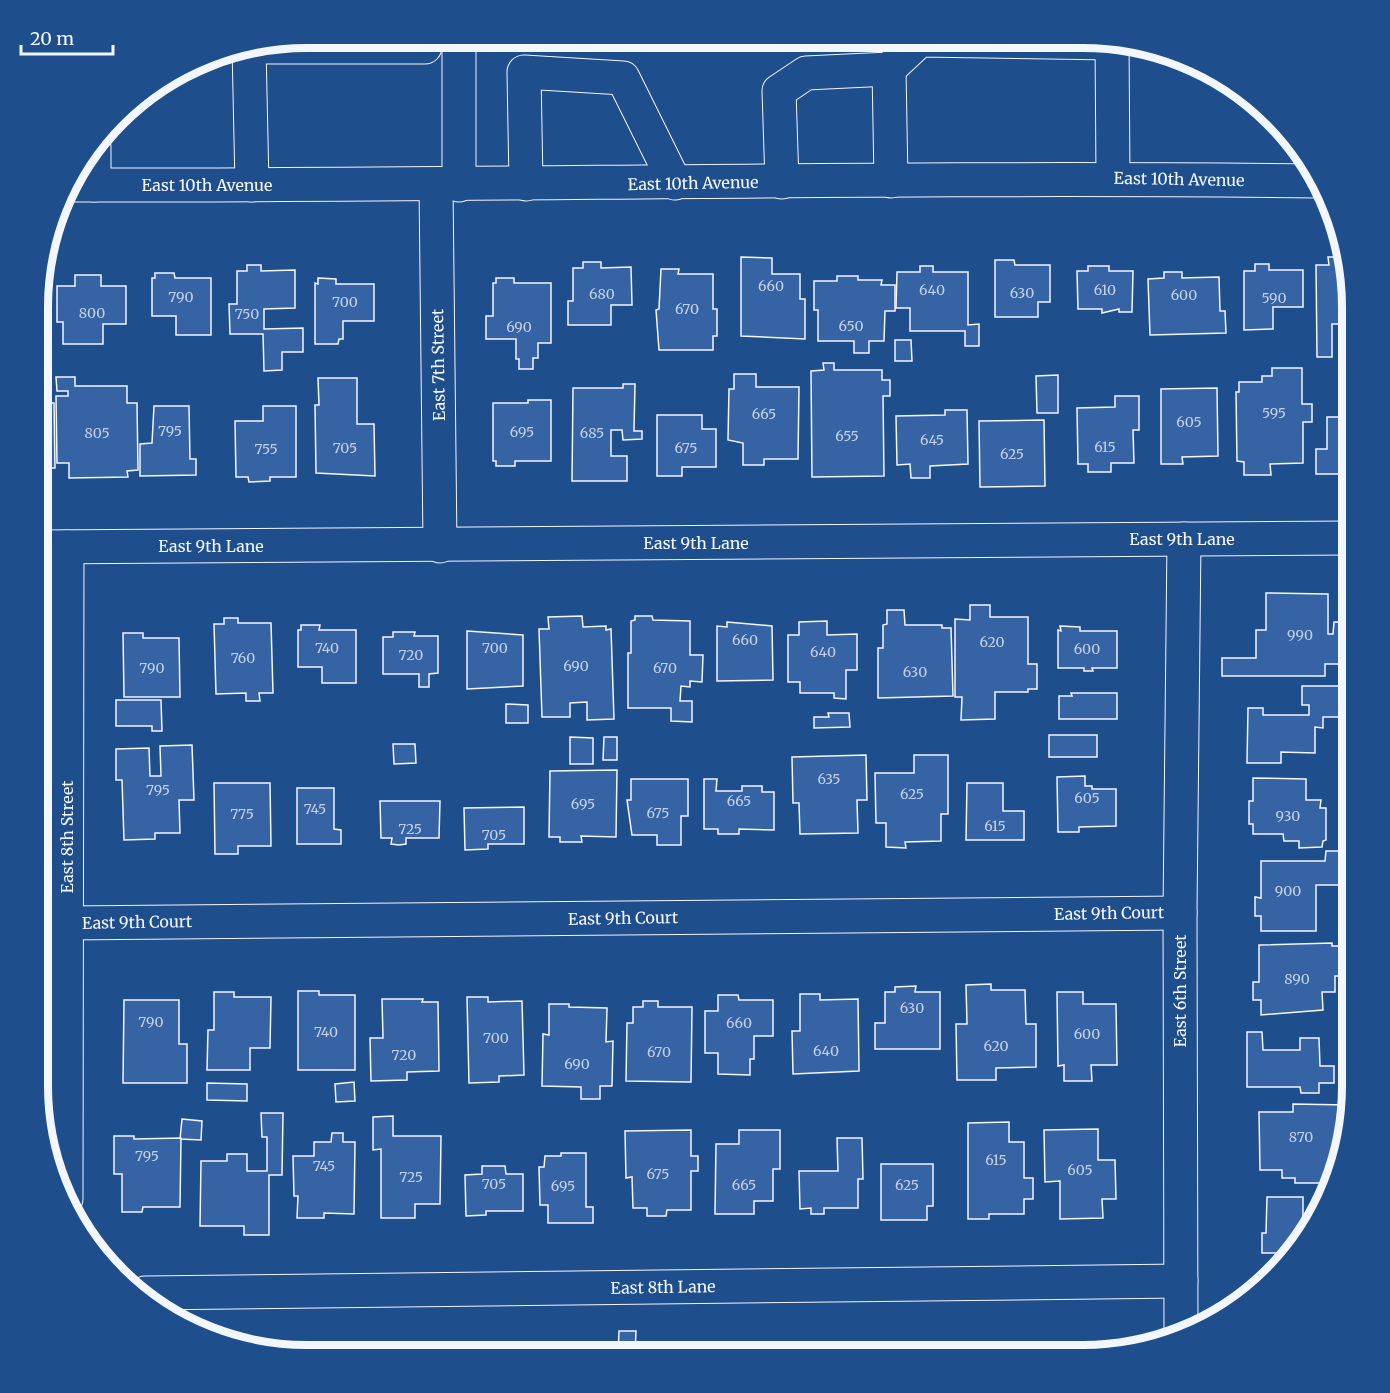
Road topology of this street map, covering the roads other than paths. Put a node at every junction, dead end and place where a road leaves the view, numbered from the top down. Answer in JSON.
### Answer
{"nodes":[{"id":1,"x":458,"y":48,"type":"edge"},
{"id":2,"x":911,"y":48,"type":"edge"},
{"id":3,"x":1112,"y":50,"type":"edge"},
{"id":4,"x":249,"y":55,"type":"edge"},
{"id":5,"x":889,"y":69,"type":"junction"},
{"id":6,"x":1113,"y":179,"type":"junction"},
{"id":7,"x":891,"y":181,"type":"junction"},
{"id":8,"x":1309,"y":181,"type":"edge"},
{"id":9,"x":782,"y":182,"type":"junction"},
{"id":10,"x":675,"y":183,"type":"junction"},
{"id":11,"x":525,"y":184,"type":"junction"},
{"id":12,"x":81,"y":185,"type":"edge"},
{"id":13,"x":252,"y":185,"type":"junction"},
{"id":14,"x":447,"y":185,"type":"junction"},
{"id":15,"x":1342,"y":538,"type":"edge"},
{"id":16,"x":1184,"y":539,"type":"junction"},
{"id":17,"x":440,"y":546,"type":"junction"},
{"id":18,"x":54,"y":547,"type":"edge"},
{"id":19,"x":1180,"y":913,"type":"junction"},
{"id":20,"x":67,"y":923,"type":"junction"},
{"id":21,"x":66,"y":1180,"type":"edge"},
{"id":22,"x":1180,"y":1281,"type":"junction"},
{"id":23,"x":150,"y":1293,"type":"edge"},
{"id":24,"x":1181,"y":1325,"type":"edge"}],
"edges":[{"from":1,"to":14,"type":"street","name":"East 7th Street"},
{"from":2,"to":5,"type":"street"},
{"from":3,"to":6,"type":"street"},
{"from":4,"to":13,"type":"street"},
{"from":5,"to":7,"type":"street"},
{"from":5,"to":9,"type":"street"},
{"from":6,"to":7,"type":"street","name":"East 10th Avenue"},
{"from":6,"to":8,"type":"street","name":"East 10th Avenue"},
{"from":7,"to":9,"type":"street","name":"East 10th Avenue"},
{"from":9,"to":10,"type":"street","name":"East 10th Avenue"},
{"from":10,"to":11,"type":"street","name":"East 10th Avenue"},
{"from":10,"to":11,"type":"street"},
{"from":11,"to":14,"type":"street","name":"East 10th Avenue"},
{"from":12,"to":13,"type":"street","name":"East 10th Avenue"},
{"from":13,"to":14,"type":"street","name":"East 10th Avenue"},
{"from":14,"to":17,"type":"street","name":"East 7th Street"},
{"from":15,"to":16,"type":"street","name":"East 9th Lane"},
{"from":16,"to":17,"type":"street","name":"East 9th Lane"},
{"from":16,"to":19,"type":"street","name":"East 6th Street"},
{"from":17,"to":18,"type":"street","name":"East 9th Lane"},
{"from":18,"to":20,"type":"street","name":"East 8th Street"},
{"from":19,"to":20,"type":"street","name":"East 9th Court"},
{"from":19,"to":22,"type":"street","name":"East 6th Street"},
{"from":20,"to":21,"type":"street","name":"East 8th Street"},
{"from":22,"to":23,"type":"street","name":"East 8th Lane"},
{"from":22,"to":24,"type":"street","name":"East 6th Street"}]}
